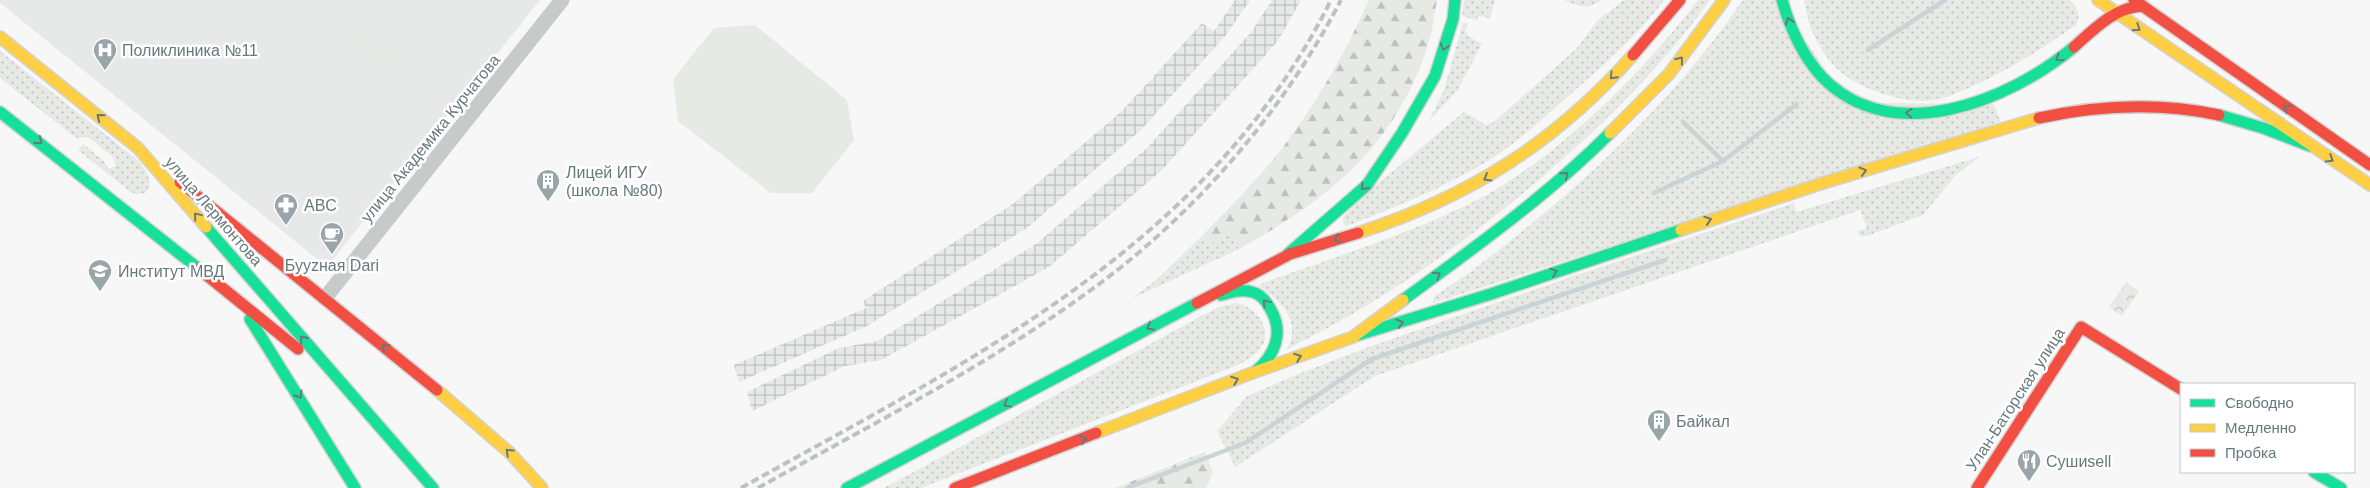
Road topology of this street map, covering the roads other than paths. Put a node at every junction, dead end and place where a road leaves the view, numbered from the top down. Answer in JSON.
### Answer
{"nodes":[{"id":1,"x":562,"y":0,"type":"edge"},
{"id":2,"x":1455,"y":0,"type":"edge"},
{"id":3,"x":1680,"y":0,"type":"edge"},
{"id":4,"x":1724,"y":0,"type":"edge"},
{"id":5,"x":1782,"y":0,"type":"edge"},
{"id":6,"x":2097,"y":0,"type":"edge"},
{"id":7,"x":2138,"y":3,"type":"edge"},
{"id":8,"x":2115,"y":13,"type":"junction"},
{"id":9,"x":0,"y":37,"type":"edge"},
{"id":10,"x":2075,"y":46,"type":"junction"},
{"id":11,"x":0,"y":112,"type":"edge"},
{"id":12,"x":2310,"y":146,"type":"junction"},
{"id":13,"x":138,"y":148,"type":"junction"},
{"id":14,"x":2370,"y":165,"type":"edge"},
{"id":15,"x":2370,"y":185,"type":"edge"},
{"id":16,"x":1287,"y":255,"type":"junction"},
{"id":17,"x":233,"y":296,"type":"junction"},
{"id":18,"x":325,"y":298,"type":"junction"},
{"id":19,"x":1193,"y":305,"type":"junction"},
{"id":20,"x":1353,"y":337,"type":"junction"},
{"id":21,"x":1252,"y":373,"type":"junction"},
{"id":22,"x":2180,"y":388,"type":"edge"},
{"id":23,"x":382,"y":428,"type":"junction"},
{"id":24,"x":1038,"y":456,"type":"junction"},
{"id":25,"x":2316,"y":473,"type":"edge"},
{"id":26,"x":355,"y":488,"type":"edge"},
{"id":27,"x":433,"y":488,"type":"edge"},
{"id":28,"x":542,"y":488,"type":"edge"},
{"id":29,"x":847,"y":488,"type":"edge"},
{"id":30,"x":955,"y":488,"type":"edge"},
{"id":31,"x":980,"y":488,"type":"edge"},
{"id":32,"x":1977,"y":488,"type":"edge"},
{"id":33,"x":2341,"y":488,"type":"edge"}],
"edges":[{"from":1,"to":18,"type":"street","name":"улица Академика Курчатова"},
{"from":2,"to":16,"type":"main road","one_way":true},
{"from":3,"to":16,"type":"main road","one_way":true},
{"from":20,"to":4,"type":"main road","one_way":true},
{"from":10,"to":5,"type":"main road","one_way":true},
{"from":6,"to":8,"type":"main road"},
{"from":6,"to":10,"type":"main road"},
{"from":7,"to":8,"type":"main road"},
{"from":14,"to":7,"type":"main road","one_way":true},
{"from":8,"to":10,"type":"main road"},
{"from":8,"to":12,"type":"main road","one_way":true},
{"from":13,"to":9,"type":"main road","name":"улица Лермонтова","one_way":true},
{"from":11,"to":17,"type":"main road","name":"улица Лермонтова","one_way":true},
{"from":12,"to":15,"type":"main road","one_way":true},
{"from":20,"to":12,"type":"main road","one_way":true},
{"from":13,"to":18,"type":"main road"},
{"from":23,"to":13,"type":"main road","name":"улица Лермонтова","one_way":true},
{"from":16,"to":19,"type":"main road"},
{"from":17,"to":23,"type":"main road","name":"улица Лермонтова"},
{"from":17,"to":26,"type":"main road","one_way":true},
{"from":28,"to":18,"type":"main road","one_way":true},
{"from":21,"to":19,"type":"main road","one_way":true},
{"from":19,"to":29,"type":"main road","one_way":true},
{"from":21,"to":20,"type":"main road","one_way":true},
{"from":24,"to":21,"type":"main road","one_way":true},
{"from":22,"to":32,"type":"main road","name":"Улан-Баторская улица"},
{"from":23,"to":27,"type":"main road","name":"улица Лермонтова"},
{"from":24,"to":30,"type":"main road"},
{"from":24,"to":31,"type":"main road"},
{"from":25,"to":33,"type":"main road"}]}
